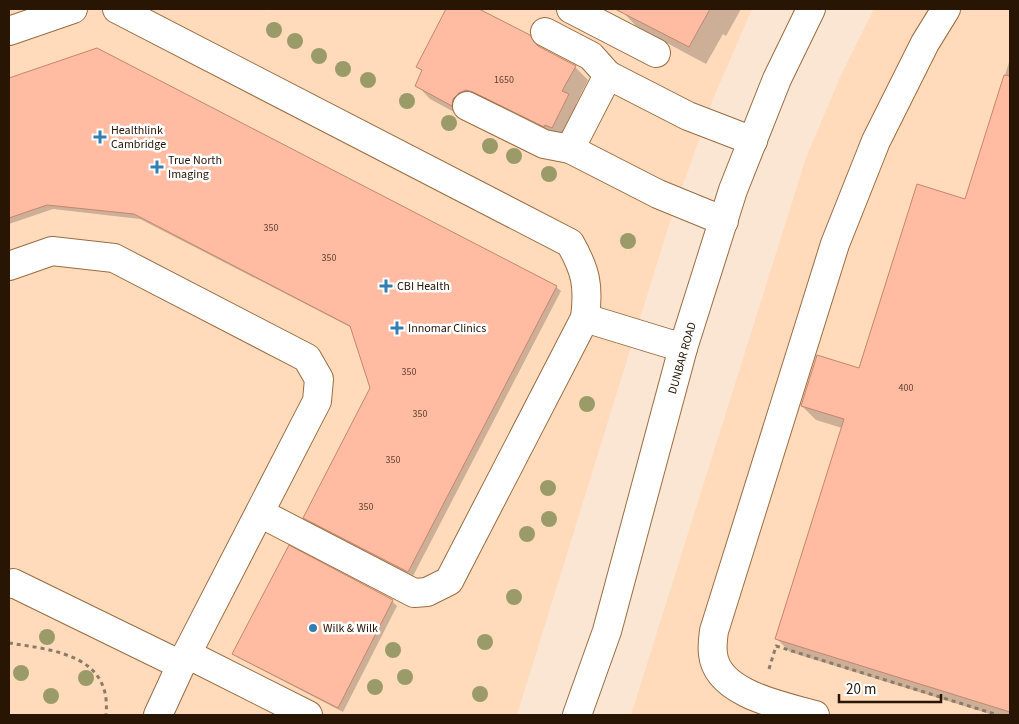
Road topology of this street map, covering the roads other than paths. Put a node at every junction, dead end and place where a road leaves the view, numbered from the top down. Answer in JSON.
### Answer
{"nodes":[{"id":1,"x":73,"y":9,"type":"edge"},
{"id":2,"x":118,"y":9,"type":"edge"},
{"id":3,"x":572,"y":9,"type":"edge"},
{"id":4,"x":811,"y":9,"type":"edge"},
{"id":5,"x":946,"y":9,"type":"edge"},
{"id":6,"x":9,"y":30,"type":"edge"},
{"id":7,"x":545,"y":32,"type":"dead end"},
{"id":8,"x":656,"y":53,"type":"dead end"},
{"id":9,"x":608,"y":75,"type":"junction"},
{"id":10,"x":467,"y":106,"type":"dead end"},
{"id":11,"x":752,"y":141,"type":"junction"},
{"id":12,"x":570,"y":149,"type":"junction"},
{"id":13,"x":724,"y":221,"type":"junction"},
{"id":14,"x":9,"y":266,"type":"edge"},
{"id":15,"x":585,"y":318,"type":"junction"},
{"id":16,"x":684,"y":348,"type":"junction"},
{"id":17,"x":260,"y":513,"type":"junction"},
{"id":18,"x":9,"y":584,"type":"edge"},
{"id":19,"x":184,"y":659,"type":"junction"},
{"id":20,"x":158,"y":715,"type":"edge"},
{"id":21,"x":308,"y":715,"type":"edge"},
{"id":22,"x":577,"y":715,"type":"edge"},
{"id":23,"x":814,"y":715,"type":"edge"}],
"edges":[{"from":1,"to":6,"type":"street"},
{"from":2,"to":15,"type":"street"},
{"from":3,"to":8,"type":"street"},
{"from":4,"to":11,"type":"street","name":"DUNBAR ROAD"},
{"from":5,"to":23,"type":"street"},
{"from":7,"to":9,"type":"street"},
{"from":9,"to":11,"type":"street"},
{"from":9,"to":12,"type":"street"},
{"from":10,"to":12,"type":"street"},
{"from":11,"to":13,"type":"street","name":"DUNBAR ROAD"},
{"from":12,"to":13,"type":"street"},
{"from":13,"to":16,"type":"street","name":"DUNBAR ROAD"},
{"from":14,"to":17,"type":"street"},
{"from":15,"to":16,"type":"street"},
{"from":15,"to":17,"type":"street"},
{"from":16,"to":22,"type":"street","name":"DUNBAR ROAD"},
{"from":17,"to":19,"type":"street"},
{"from":18,"to":19,"type":"street"},
{"from":19,"to":20,"type":"street"},
{"from":19,"to":21,"type":"street"}]}
